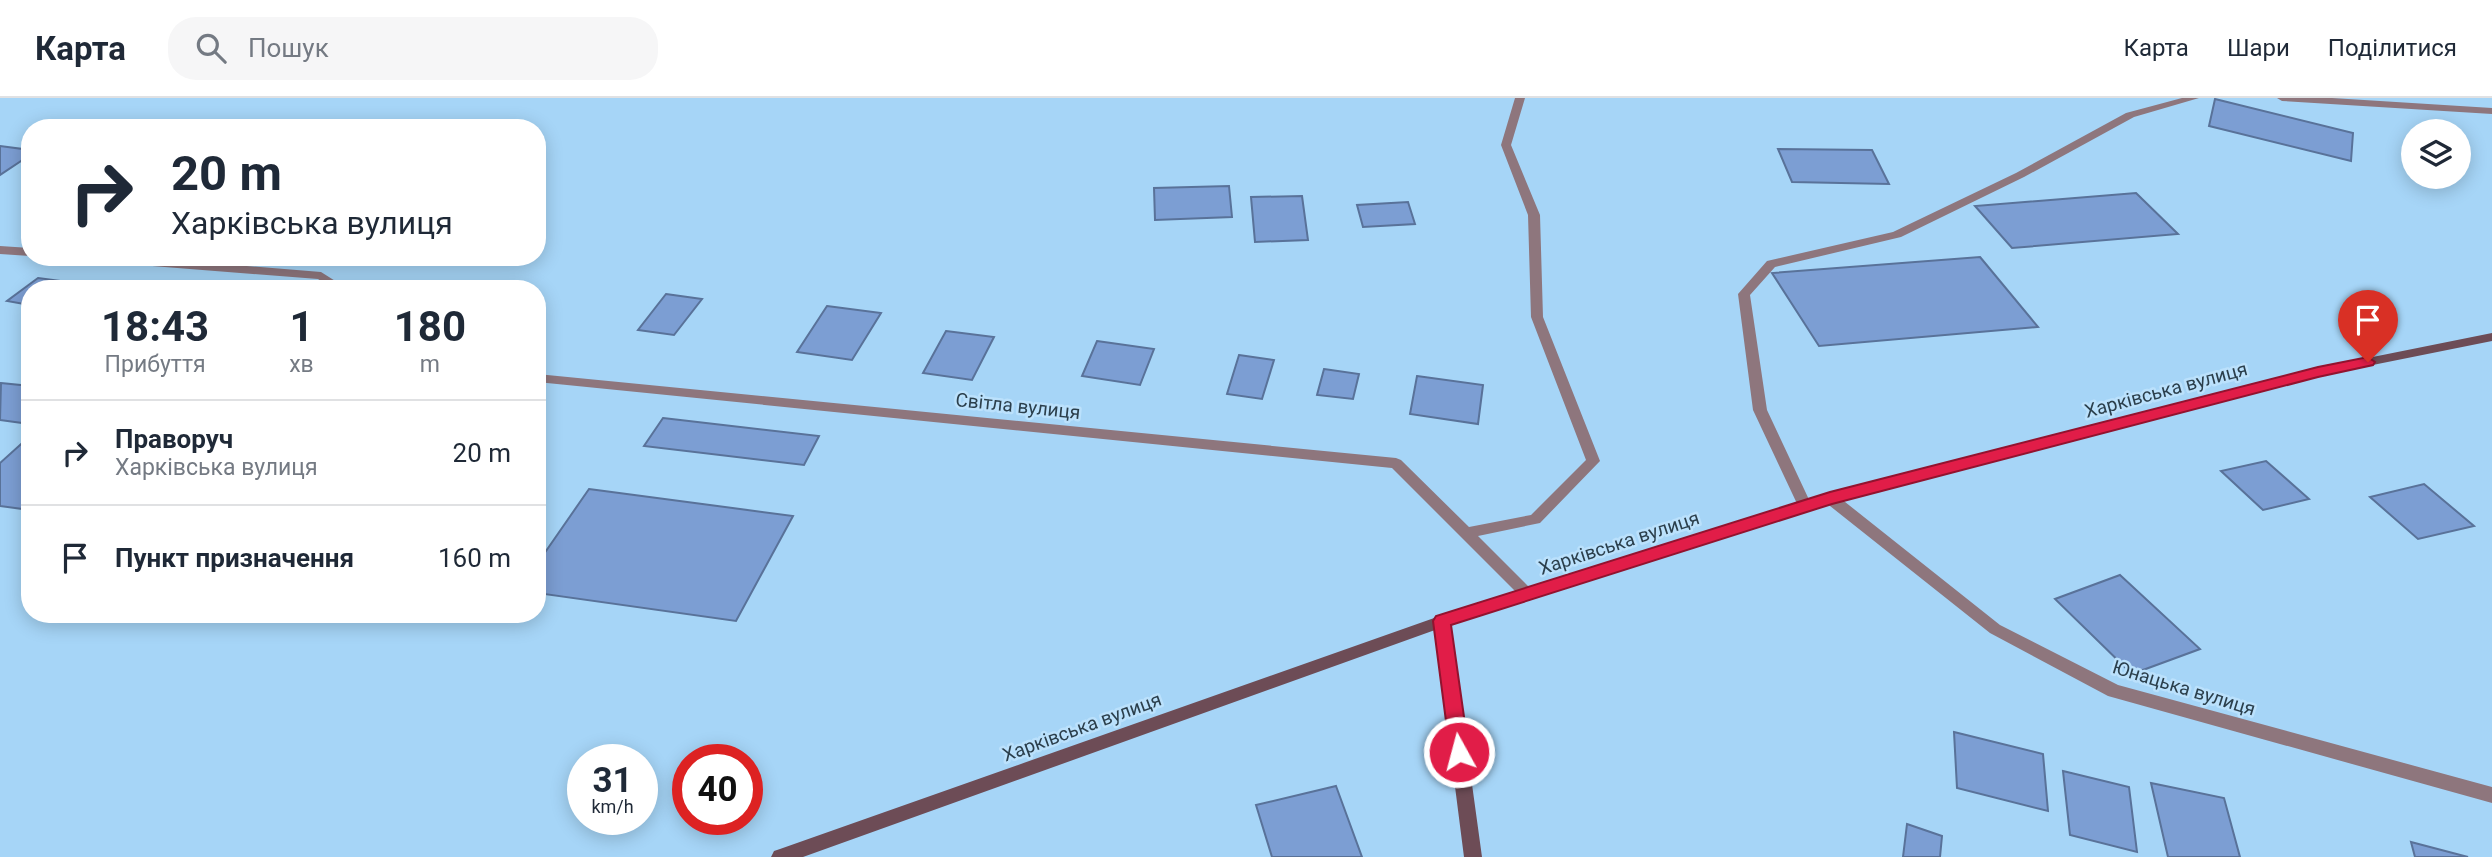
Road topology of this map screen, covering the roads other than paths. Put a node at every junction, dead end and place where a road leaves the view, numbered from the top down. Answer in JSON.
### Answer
{"nodes":[{"id":1,"x":1520,"y":98,"type":"edge"},
{"id":2,"x":2194,"y":98,"type":"edge"},
{"id":3,"x":2282,"y":98,"type":"edge"},
{"id":4,"x":2492,"y":111,"type":"edge"},
{"id":5,"x":0,"y":250,"type":"edge"},
{"id":6,"x":21,"y":251,"type":"edge"},
{"id":7,"x":199,"y":266,"type":"edge"},
{"id":8,"x":327,"y":280,"type":"edge"},
{"id":9,"x":2492,"y":337,"type":"edge"},
{"id":10,"x":546,"y":379,"type":"edge"},
{"id":11,"x":1830,"y":498,"type":"junction"},
{"id":12,"x":1805,"y":506,"type":"junction"},
{"id":13,"x":1467,"y":533,"type":"junction"},
{"id":14,"x":1528,"y":595,"type":"junction"},
{"id":15,"x":1442,"y":621,"type":"junction"},
{"id":16,"x":2492,"y":795,"type":"edge"},
{"id":17,"x":780,"y":857,"type":"edge"},
{"id":18,"x":1473,"y":857,"type":"edge"}],
"edges":[{"from":1,"to":13,"type":"street"},
{"from":2,"to":12,"type":"street"},
{"from":3,"to":4,"type":"street"},
{"from":5,"to":6,"type":"street"},
{"from":7,"to":8,"type":"street"},
{"from":9,"to":11,"type":"street","name":"Харківська вулиця"},
{"from":10,"to":13,"type":"street","name":"Світла вулиця"},
{"from":11,"to":12,"type":"street","name":"Харківська вулиця"},
{"from":11,"to":16,"type":"street","name":"Юнацька вулиця"},
{"from":12,"to":14,"type":"street","name":"Харківська вулиця"},
{"from":13,"to":14,"type":"street","name":"Світла вулиця"},
{"from":14,"to":15,"type":"street","name":"Харківська вулиця"},
{"from":15,"to":17,"type":"street","name":"Харківська вулиця"},
{"from":15,"to":18,"type":"street"}]}
